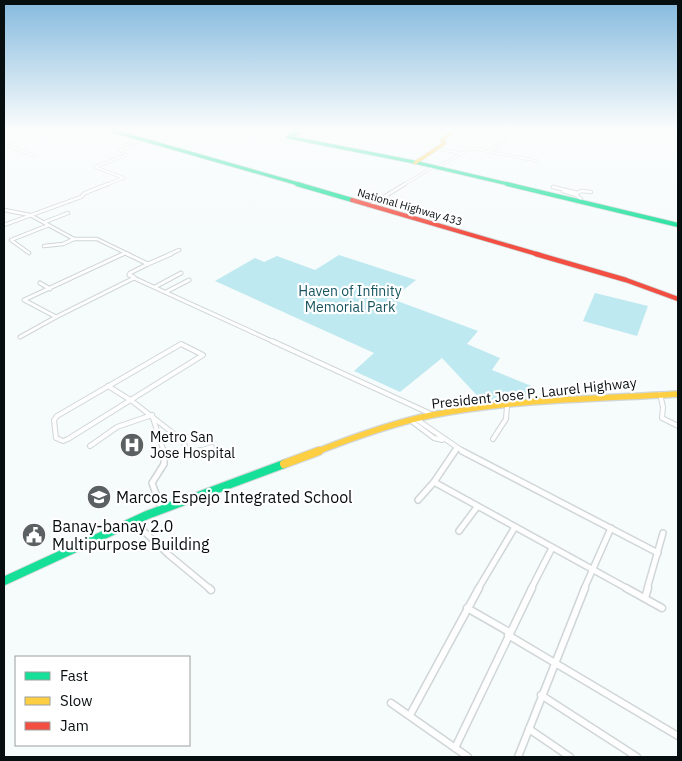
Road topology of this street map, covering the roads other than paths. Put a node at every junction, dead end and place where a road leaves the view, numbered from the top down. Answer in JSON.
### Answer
{"nodes":[{"id":1,"x":101,"y":165,"type":"edge"},
{"id":2,"x":226,"y":165,"type":"edge"},
{"id":3,"x":423,"y":165,"type":"edge"},
{"id":4,"x":439,"y":165,"type":"edge"},
{"id":5,"x":435,"y":167,"type":"junction"},
{"id":6,"x":553,"y":188,"type":"dead end"},
{"id":7,"x":591,"y":192,"type":"dead end"},
{"id":8,"x":577,"y":197,"type":"junction"},
{"id":9,"x":369,"y":206,"type":"junction"},
{"id":10,"x":4,"y":210,"type":"edge"},
{"id":11,"x":68,"y":213,"type":"dead end"},
{"id":12,"x":30,"y":215,"type":"junction"},
{"id":13,"x":45,"y":222,"type":"junction"},
{"id":14,"x":4,"y":225,"type":"edge"},
{"id":15,"x":49,"y":225,"type":"junction"},
{"id":16,"x":678,"y":225,"type":"edge"},
{"id":17,"x":74,"y":238,"type":"junction"},
{"id":18,"x":44,"y":246,"type":"dead end"},
{"id":19,"x":179,"y":250,"type":"dead end"},
{"id":20,"x":29,"y":253,"type":"dead end"},
{"id":21,"x":125,"y":253,"type":"junction"},
{"id":22,"x":148,"y":264,"type":"junction"},
{"id":23,"x":181,"y":273,"type":"dead end"},
{"id":24,"x":134,"y":278,"type":"junction"},
{"id":25,"x":189,"y":280,"type":"dead end"},
{"id":26,"x":40,"y":283,"type":"dead end"},
{"id":27,"x":155,"y":287,"type":"junction"},
{"id":28,"x":50,"y":289,"type":"junction"},
{"id":29,"x":166,"y":292,"type":"junction"},
{"id":30,"x":678,"y":299,"type":"edge"},
{"id":31,"x":56,"y":316,"type":"junction"},
{"id":32,"x":20,"y":337,"type":"dead end"},
{"id":33,"x":108,"y":386,"type":"junction"},
{"id":34,"x":660,"y":394,"type":"junction"},
{"id":35,"x":678,"y":394,"type":"edge"},
{"id":36,"x":132,"y":400,"type":"junction"},
{"id":37,"x":507,"y":406,"type":"junction"},
{"id":38,"x":152,"y":415,"type":"junction"},
{"id":39,"x":434,"y":415,"type":"junction"},
{"id":40,"x":413,"y":420,"type":"junction"},
{"id":41,"x":678,"y":426,"type":"edge"},
{"id":42,"x":493,"y":439,"type":"dead end"},
{"id":43,"x":90,"y":446,"type":"dead end"},
{"id":44,"x":212,"y":447,"type":"dead end"},
{"id":45,"x":457,"y":448,"type":"junction"},
{"id":46,"x":434,"y":482,"type":"junction"},
{"id":47,"x":418,"y":500,"type":"dead end"},
{"id":48,"x":477,"y":507,"type":"junction"},
{"id":49,"x":162,"y":510,"type":"junction"},
{"id":50,"x":133,"y":521,"type":"junction"},
{"id":51,"x":515,"y":528,"type":"junction"},
{"id":52,"x":611,"y":528,"type":"junction"},
{"id":53,"x":459,"y":531,"type":"dead end"},
{"id":54,"x":663,"y":533,"type":"dead end"},
{"id":55,"x":552,"y":548,"type":"junction"},
{"id":56,"x":658,"y":553,"type":"junction"},
{"id":57,"x":592,"y":569,"type":"junction"},
{"id":58,"x":4,"y":581,"type":"edge"},
{"id":59,"x":211,"y":590,"type":"dead end"},
{"id":60,"x":645,"y":598,"type":"junction"},
{"id":61,"x":467,"y":608,"type":"junction"},
{"id":62,"x":662,"y":608,"type":"dead end"},
{"id":63,"x":509,"y":633,"type":"junction"},
{"id":64,"x":556,"y":662,"type":"junction"},
{"id":65,"x":541,"y":695,"type":"junction"},
{"id":66,"x":391,"y":703,"type":"dead end"},
{"id":67,"x":410,"y":715,"type":"junction"},
{"id":68,"x":529,"y":729,"type":"junction"},
{"id":69,"x":678,"y":736,"type":"edge"},
{"id":70,"x":455,"y":748,"type":"junction"},
{"id":71,"x":468,"y":757,"type":"edge"},
{"id":72,"x":518,"y":757,"type":"edge"},
{"id":73,"x":570,"y":757,"type":"edge"},
{"id":74,"x":637,"y":757,"type":"edge"}],
"edges":[{"from":1,"to":12,"type":"street"},
{"from":2,"to":9,"type":"main road","name":"National Highway 433"},
{"from":3,"to":5,"type":"main road"},
{"from":4,"to":5,"type":"street"},
{"from":5,"to":8,"type":"main road"},
{"from":5,"to":9,"type":"street"},
{"from":6,"to":8,"type":"street"},
{"from":7,"to":8,"type":"street"},
{"from":8,"to":16,"type":"main road"},
{"from":9,"to":30,"type":"main road","name":"National Highway 433"},
{"from":10,"to":12,"type":"street"},
{"from":11,"to":13,"type":"street"},
{"from":12,"to":13,"type":"street"},
{"from":12,"to":14,"type":"street"},
{"from":13,"to":15,"type":"street"},
{"from":15,"to":17,"type":"street"},
{"from":15,"to":20,"type":"street"},
{"from":17,"to":18,"type":"street"},
{"from":17,"to":21,"type":"street"},
{"from":19,"to":22,"type":"street"},
{"from":21,"to":22,"type":"street"},
{"from":21,"to":28,"type":"street"},
{"from":22,"to":24,"type":"street"},
{"from":23,"to":27,"type":"street"},
{"from":24,"to":27,"type":"street"},
{"from":24,"to":31,"type":"street"},
{"from":25,"to":29,"type":"street"},
{"from":26,"to":28,"type":"street"},
{"from":27,"to":29,"type":"street"},
{"from":28,"to":31,"type":"street"},
{"from":29,"to":39,"type":"street"},
{"from":31,"to":32,"type":"street"},
{"from":33,"to":36,"type":"street"},
{"from":33,"to":36,"type":"street"},
{"from":33,"to":36,"type":"street"},
{"from":34,"to":35,"type":"main road","name":"President Jose P. Laurel Highway"},
{"from":34,"to":37,"type":"main road","name":"President Jose P. Laurel Highway"},
{"from":34,"to":41,"type":"street"},
{"from":36,"to":38,"type":"street"},
{"from":37,"to":39,"type":"main road","name":"President Jose P. Laurel Highway"},
{"from":37,"to":42,"type":"street"},
{"from":38,"to":43,"type":"street"},
{"from":38,"to":44,"type":"street"},
{"from":38,"to":49,"type":"street"},
{"from":39,"to":40,"type":"main road","name":"President Jose P. Laurel Highway"},
{"from":40,"to":45,"type":"street"},
{"from":40,"to":49,"type":"main road","name":"President Jose P. Laurel Highway"},
{"from":45,"to":46,"type":"street"},
{"from":45,"to":52,"type":"street"},
{"from":46,"to":47,"type":"street"},
{"from":46,"to":48,"type":"street"},
{"from":48,"to":51,"type":"street"},
{"from":48,"to":53,"type":"street"},
{"from":49,"to":50,"type":"main road","name":"President Jose P. Laurel Highway"},
{"from":50,"to":58,"type":"main road","name":"President Jose P. Laurel Highway"},
{"from":50,"to":59,"type":"street"},
{"from":51,"to":55,"type":"street"},
{"from":51,"to":61,"type":"street"},
{"from":52,"to":56,"type":"street"},
{"from":52,"to":57,"type":"street"},
{"from":54,"to":56,"type":"street"},
{"from":55,"to":57,"type":"street"},
{"from":55,"to":63,"type":"street"},
{"from":56,"to":60,"type":"street"},
{"from":57,"to":60,"type":"street"},
{"from":57,"to":64,"type":"street"},
{"from":60,"to":62,"type":"street"},
{"from":61,"to":63,"type":"street"},
{"from":61,"to":67,"type":"street"},
{"from":63,"to":64,"type":"street"},
{"from":63,"to":70,"type":"street"},
{"from":64,"to":65,"type":"street"},
{"from":64,"to":69,"type":"street"},
{"from":65,"to":68,"type":"street"},
{"from":65,"to":74,"type":"street"},
{"from":66,"to":67,"type":"street"},
{"from":67,"to":70,"type":"street"},
{"from":68,"to":72,"type":"street"},
{"from":68,"to":73,"type":"street"},
{"from":70,"to":71,"type":"street"}]}
